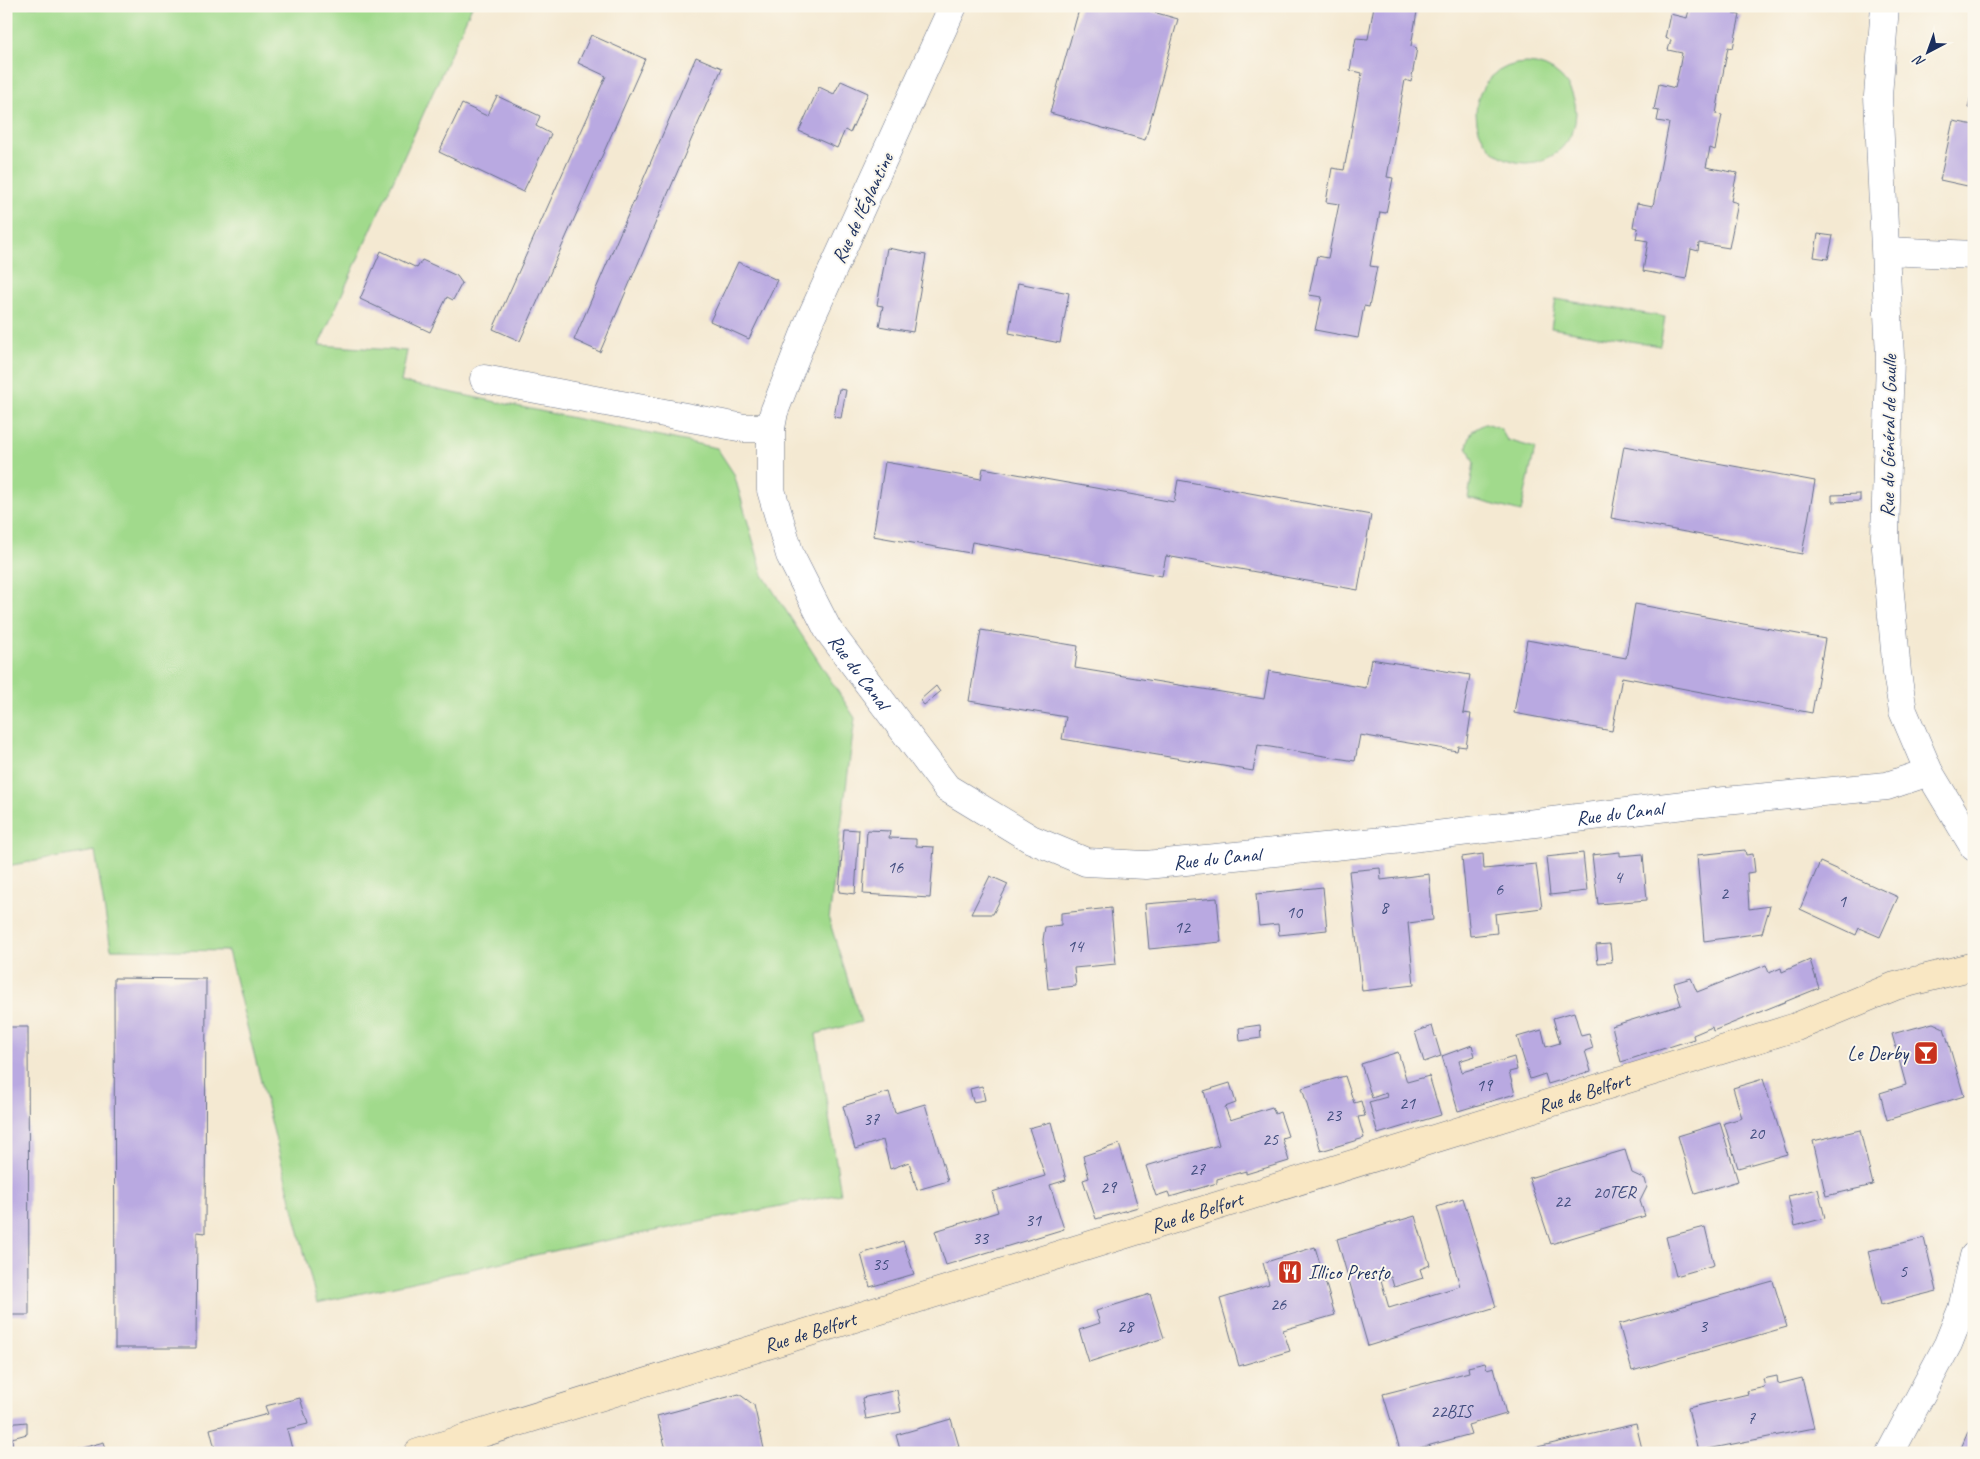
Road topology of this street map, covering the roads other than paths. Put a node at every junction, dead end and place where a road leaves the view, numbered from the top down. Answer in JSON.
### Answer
{"nodes":[{"id":1,"x":953,"y":6,"type":"edge"},
{"id":2,"x":1884,"y":6,"type":"edge"},
{"id":3,"x":1886,"y":252,"type":"junction"},
{"id":4,"x":1974,"y":256,"type":"edge"},
{"id":5,"x":484,"y":379,"type":"dead end"},
{"id":6,"x":773,"y":420,"type":"junction"},
{"id":7,"x":1929,"y":772,"type":"junction"},
{"id":8,"x":1974,"y":847,"type":"edge"},
{"id":9,"x":1974,"y":966,"type":"edge"},
{"id":10,"x":1974,"y":1256,"type":"edge"},
{"id":11,"x":1968,"y":1312,"type":"edge"},
{"id":12,"x":418,"y":1453,"type":"edge"},
{"id":13,"x":1890,"y":1453,"type":"edge"}],
"edges":[{"from":1,"to":6,"type":"street","name":"Rue de l'Églantine"},
{"from":2,"to":3,"type":"street","name":"Rue du Général de Gaulle"},
{"from":3,"to":4,"type":"street"},
{"from":3,"to":7,"type":"street","name":"Rue du Général de Gaulle"},
{"from":5,"to":6,"type":"street"},
{"from":6,"to":7,"type":"street","name":"Rue du Canal"},
{"from":7,"to":8,"type":"street","name":"Rue du Général de Gaulle"},
{"from":9,"to":12,"type":"main road","name":"Rue de Belfort"},
{"from":10,"to":11,"type":"street"},
{"from":11,"to":13,"type":"street"}]}
